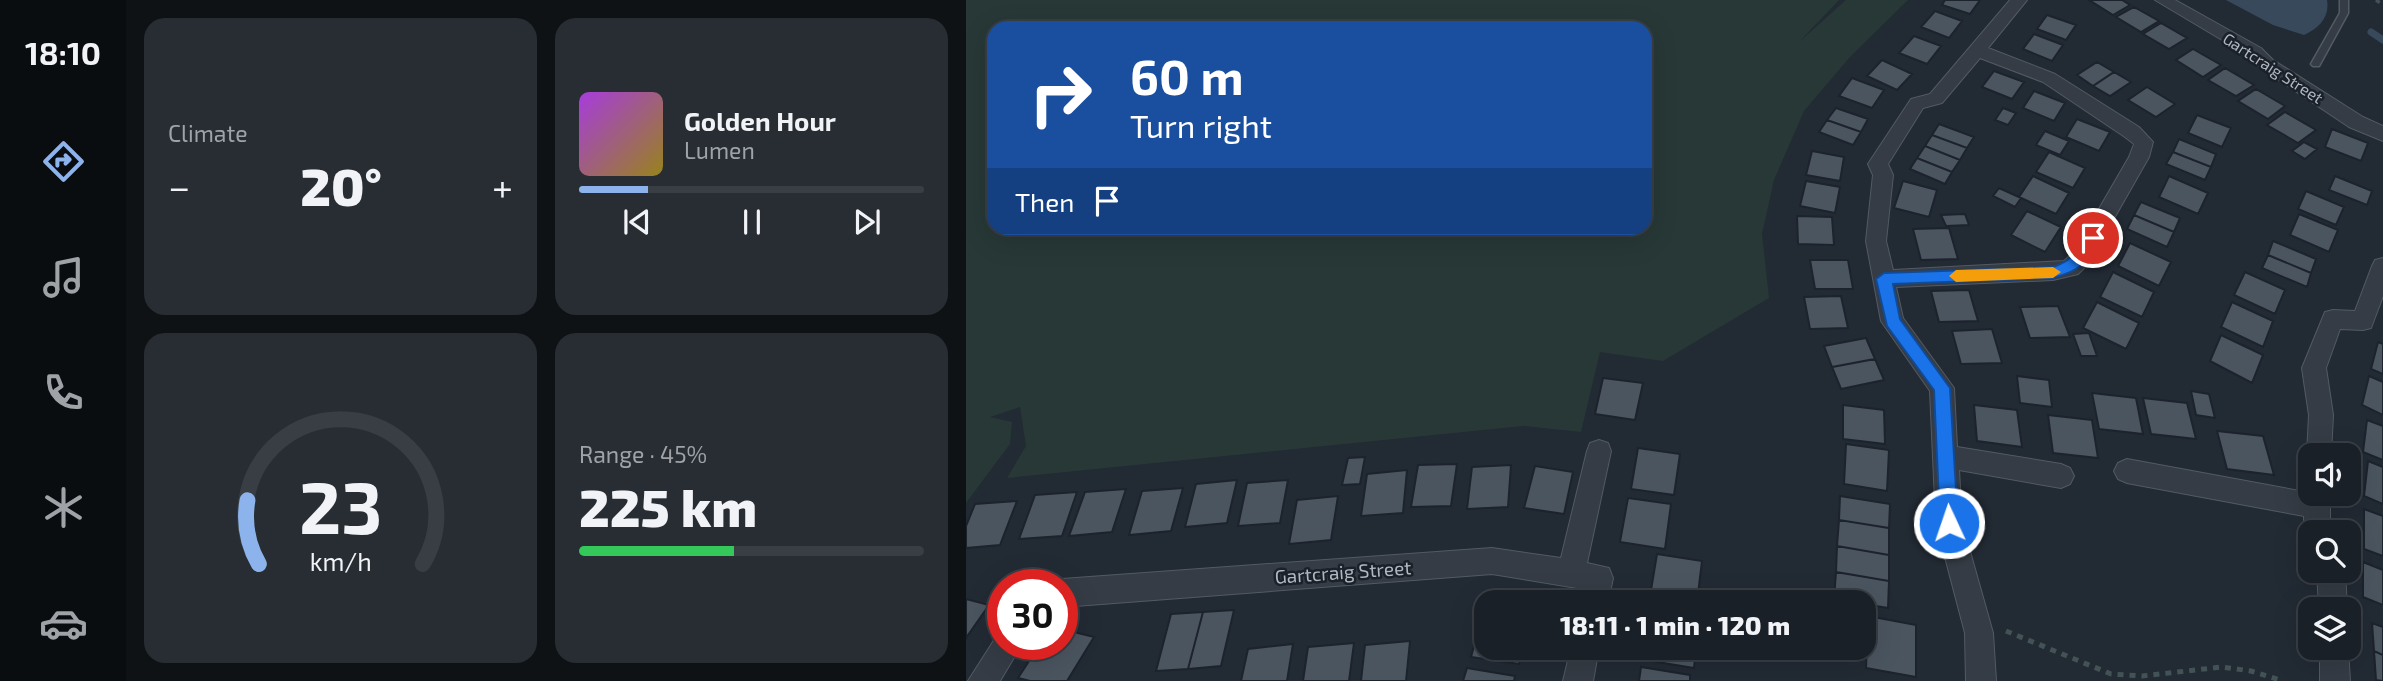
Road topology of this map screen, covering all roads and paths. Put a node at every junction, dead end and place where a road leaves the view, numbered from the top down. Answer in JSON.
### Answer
{"nodes":[{"id":1,"x":2019,"y":0,"type":"edge"},
{"id":2,"x":2163,"y":0,"type":"edge"},
{"id":3,"x":2344,"y":0,"type":"edge"},
{"id":4,"x":2376,"y":0,"type":"edge"},
{"id":5,"x":2383,"y":5,"type":"edge"},
{"id":6,"x":1978,"y":51,"type":"junction"},
{"id":7,"x":2316,"y":64,"type":"dead end"},
{"id":8,"x":2383,"y":134,"type":"edge"},
{"id":9,"x":2383,"y":266,"type":"edge"},
{"id":10,"x":1884,"y":279,"type":"junction"},
{"id":11,"x":2320,"y":443,"type":"edge"},
{"id":12,"x":1599,"y":451,"type":"dead end"},
{"id":13,"x":1945,"y":456,"type":"junction"},
{"id":14,"x":2127,"y":471,"type":"dead end"},
{"id":15,"x":2061,"y":476,"type":"dead end"},
{"id":16,"x":2317,"y":511,"type":"edge"},
{"id":17,"x":1571,"y":574,"type":"junction"},
{"id":18,"x":1596,"y":590,"type":"edge"},
{"id":19,"x":1078,"y":592,"type":"edge"},
{"id":20,"x":1977,"y":626,"type":"junction"},
{"id":21,"x":997,"y":660,"type":"edge"},
{"id":22,"x":1582,"y":660,"type":"edge"},
{"id":23,"x":2334,"y":660,"type":"edge"},
{"id":24,"x":983,"y":681,"type":"edge"},
{"id":25,"x":1578,"y":681,"type":"edge"},
{"id":26,"x":1981,"y":681,"type":"edge"},
{"id":27,"x":2283,"y":681,"type":"edge"},
{"id":28,"x":2335,"y":681,"type":"edge"}],
"edges":[{"from":1,"to":6,"type":"street"},
{"from":2,"to":8,"type":"street","name":"Gartcraig Street"},
{"from":3,"to":7,"type":"lane"},
{"from":4,"to":5,"type":"path"},
{"from":6,"to":10,"type":"street"},
{"from":6,"to":10,"type":"street"},
{"from":9,"to":11,"type":"street"},
{"from":10,"to":13,"type":"street"},
{"from":12,"to":17,"type":"street"},
{"from":13,"to":15,"type":"street"},
{"from":13,"to":20,"type":"street"},
{"from":14,"to":16,"type":"street"},
{"from":17,"to":18,"type":"street","name":"Gartcraig Street"},
{"from":17,"to":19,"type":"street","name":"Gartcraig Street"},
{"from":20,"to":26,"type":"street"},
{"from":20,"to":27,"type":"path"},
{"from":21,"to":24,"type":"street"},
{"from":22,"to":25,"type":"street"},
{"from":23,"to":28,"type":"street"}]}
